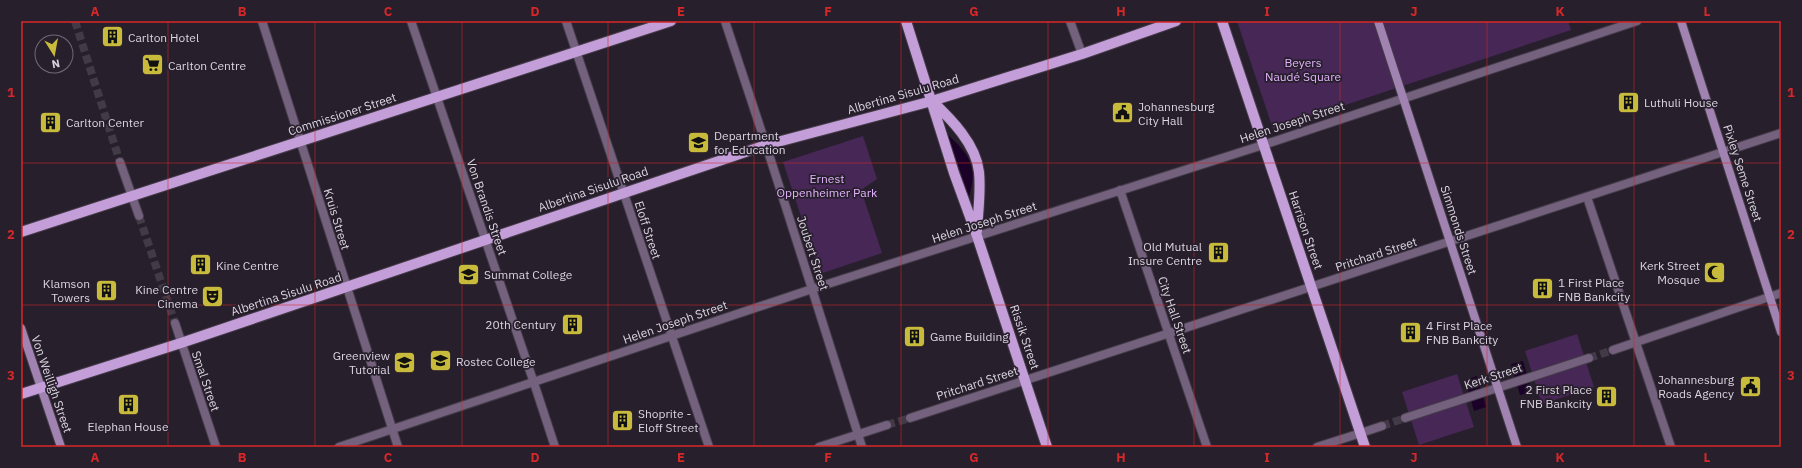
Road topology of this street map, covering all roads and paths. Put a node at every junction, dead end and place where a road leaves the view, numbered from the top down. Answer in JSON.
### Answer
{"nodes":[{"id":1,"x":262,"y":21,"type":"edge"},
{"id":2,"x":411,"y":21,"type":"edge"},
{"id":3,"x":566,"y":21,"type":"edge"},
{"id":4,"x":671,"y":21,"type":"edge"},
{"id":5,"x":725,"y":21,"type":"edge"},
{"id":6,"x":906,"y":21,"type":"edge"},
{"id":7,"x":1070,"y":21,"type":"edge"},
{"id":8,"x":1176,"y":21,"type":"edge"},
{"id":9,"x":1222,"y":21,"type":"edge"},
{"id":10,"x":1378,"y":21,"type":"edge"},
{"id":11,"x":1637,"y":21,"type":"edge"},
{"id":12,"x":1682,"y":21,"type":"edge"},
{"id":13,"x":576,"y":52,"type":"junction"},
{"id":14,"x":1082,"y":54,"type":"junction"},
{"id":15,"x":437,"y":97,"type":"junction"},
{"id":16,"x":1403,"y":98,"type":"junction"},
{"id":17,"x":932,"y":101,"type":"junction"},
{"id":18,"x":1781,"y":133,"type":"edge"},
{"id":19,"x":300,"y":141,"type":"junction"},
{"id":20,"x":766,"y":145,"type":"junction"},
{"id":21,"x":1263,"y":145,"type":"junction"},
{"id":22,"x":1724,"y":152,"type":"junction"},
{"id":23,"x":120,"y":162,"type":"tunnel mouth"},
{"id":24,"x":1120,"y":190,"type":"junction"},
{"id":25,"x":623,"y":192,"type":"junction"},
{"id":26,"x":132,"y":196,"type":"junction"},
{"id":27,"x":1587,"y":197,"type":"junction"},
{"id":28,"x":139,"y":216,"type":"tunnel mouth"},
{"id":29,"x":21,"y":232,"type":"edge"},
{"id":30,"x":977,"y":236,"type":"junction"},
{"id":31,"x":486,"y":240,"type":"junction"},
{"id":32,"x":1450,"y":243,"type":"junction"},
{"id":33,"x":1312,"y":287,"type":"junction"},
{"id":34,"x":346,"y":288,"type":"junction"},
{"id":35,"x":812,"y":289,"type":"junction"},
{"id":36,"x":1781,"y":293,"type":"edge"},
{"id":37,"x":1770,"y":297,"type":"junction"},
{"id":38,"x":174,"y":323,"type":"tunnel mouth"},
{"id":39,"x":21,"y":328,"type":"edge"},
{"id":40,"x":1781,"y":332,"type":"edge"},
{"id":41,"x":1168,"y":334,"type":"junction"},
{"id":42,"x":671,"y":336,"type":"junction"},
{"id":43,"x":181,"y":343,"type":"junction"},
{"id":44,"x":1636,"y":343,"type":"junction"},
{"id":45,"x":1613,"y":350,"type":"tunnel mouth"},
{"id":46,"x":1589,"y":358,"type":"tunnel mouth"},
{"id":47,"x":1026,"y":380,"type":"junction"},
{"id":48,"x":534,"y":382,"type":"junction"},
{"id":49,"x":1499,"y":386,"type":"junction"},
{"id":50,"x":41,"y":387,"type":"junction"},
{"id":51,"x":21,"y":394,"type":"edge"},
{"id":52,"x":910,"y":418,"type":"tunnel mouth"},
{"id":53,"x":1405,"y":418,"type":"tunnel mouth"},
{"id":54,"x":887,"y":425,"type":"tunnel mouth"},
{"id":55,"x":1382,"y":426,"type":"tunnel mouth"},
{"id":56,"x":392,"y":429,"type":"junction"},
{"id":57,"x":1361,"y":433,"type":"junction"},
{"id":58,"x":858,"y":435,"type":"junction"},
{"id":59,"x":61,"y":447,"type":"edge"},
{"id":60,"x":216,"y":447,"type":"edge"},
{"id":61,"x":339,"y":447,"type":"edge"},
{"id":62,"x":398,"y":447,"type":"edge"},
{"id":63,"x":555,"y":447,"type":"edge"},
{"id":64,"x":709,"y":447,"type":"edge"},
{"id":65,"x":819,"y":447,"type":"edge"},
{"id":66,"x":862,"y":447,"type":"edge"},
{"id":67,"x":1047,"y":447,"type":"edge"},
{"id":68,"x":1207,"y":447,"type":"edge"},
{"id":69,"x":1317,"y":447,"type":"edge"},
{"id":70,"x":1365,"y":447,"type":"edge"},
{"id":71,"x":1517,"y":447,"type":"edge"},
{"id":72,"x":1671,"y":447,"type":"edge"}],
"edges":[{"from":1,"to":19,"type":"street","name":"Kruis Street"},
{"from":2,"to":15,"type":"street","name":"Von Brandis Street"},
{"from":3,"to":13,"type":"street","name":"Eloff Street"},
{"from":4,"to":13,"type":"main road","name":"Commissioner Street"},
{"from":5,"to":20,"type":"street","name":"Joubert Street"},
{"from":6,"to":17,"type":"main road","name":"Rissik Street"},
{"from":7,"to":14,"type":"street"},
{"from":8,"to":14,"type":"main road","name":"Albertina Sisulu Road"},
{"from":9,"to":21,"type":"main road","name":"Harrison Street"},
{"from":10,"to":16,"type":"main road","name":"Simmonds Street"},
{"from":11,"to":16,"type":"street","name":"Helen Joseph Street"},
{"from":12,"to":22,"type":"main road","name":"Pixley Seme Street"},
{"from":13,"to":15,"type":"main road","name":"Commissioner Street"},
{"from":13,"to":25,"type":"street","name":"Eloff Street"},
{"from":14,"to":17,"type":"main road","name":"Albertina Sisulu Road"},
{"from":15,"to":19,"type":"main road","name":"Commissioner Street"},
{"from":15,"to":31,"type":"street","name":"Von Brandis Street"},
{"from":16,"to":21,"type":"street","name":"Helen Joseph Street"},
{"from":16,"to":32,"type":"main road","name":"Simmonds Street"},
{"from":17,"to":20,"type":"main road","name":"Albertina Sisulu Road"},
{"from":17,"to":30,"type":"main road","name":"Rissik Street"},
{"from":17,"to":30,"type":"main road","name":"Rissik Street"},
{"from":18,"to":22,"type":"street","name":"Pritchard Street"},
{"from":19,"to":26,"type":"main road","name":"Commissioner Street"},
{"from":19,"to":34,"type":"street","name":"Kruis Street"},
{"from":20,"to":25,"type":"main road","name":"Albertina Sisulu Road"},
{"from":20,"to":35,"type":"street","name":"Joubert Street"},
{"from":21,"to":24,"type":"street","name":"Helen Joseph Street"},
{"from":21,"to":33,"type":"main road","name":"Harrison Street"},
{"from":22,"to":27,"type":"street","name":"Pritchard Street"},
{"from":22,"to":37,"type":"main road","name":"Pixley Seme Street"},
{"from":23,"to":26,"type":"street"},
{"from":24,"to":30,"type":"street","name":"Helen Joseph Street"},
{"from":24,"to":41,"type":"street","name":"City Hall Street"},
{"from":25,"to":31,"type":"main road","name":"Albertina Sisulu Road"},
{"from":25,"to":42,"type":"street","name":"Eloff Street"},
{"from":26,"to":28,"type":"street"},
{"from":26,"to":29,"type":"main road","name":"Commissioner Street"},
{"from":27,"to":32,"type":"street","name":"Pritchard Street"},
{"from":27,"to":44,"type":"street"},
{"from":30,"to":35,"type":"street","name":"Helen Joseph Street"},
{"from":30,"to":47,"type":"main road","name":"Rissik Street"},
{"from":31,"to":34,"type":"main road","name":"Albertina Sisulu Road"},
{"from":31,"to":48,"type":"street","name":"Von Brandis Street"},
{"from":32,"to":33,"type":"street","name":"Pritchard Street"},
{"from":32,"to":49,"type":"main road","name":"Simmonds Street"},
{"from":33,"to":41,"type":"street","name":"Pritchard Street"},
{"from":33,"to":57,"type":"main road","name":"Harrison Street"},
{"from":34,"to":43,"type":"main road","name":"Albertina Sisulu Road"},
{"from":34,"to":56,"type":"street","name":"Kruis Street"},
{"from":35,"to":42,"type":"street","name":"Helen Joseph Street"},
{"from":35,"to":58,"type":"street","name":"Joubert Street"},
{"from":36,"to":37,"type":"street"},
{"from":37,"to":40,"type":"main road","name":"Pixley Seme Street"},
{"from":37,"to":44,"type":"street"},
{"from":38,"to":43,"type":"street","name":"Smal Street"},
{"from":39,"to":50,"type":"main road","name":"Von Weilligh Street"},
{"from":41,"to":47,"type":"street","name":"Pritchard Street"},
{"from":41,"to":68,"type":"street","name":"City Hall Street"},
{"from":42,"to":48,"type":"street","name":"Helen Joseph Street"},
{"from":42,"to":64,"type":"street","name":"Eloff Street"},
{"from":43,"to":50,"type":"main road","name":"Albertina Sisulu Road"},
{"from":43,"to":60,"type":"street","name":"Smal Street"},
{"from":44,"to":45,"type":"street"},
{"from":44,"to":72,"type":"street"},
{"from":46,"to":49,"type":"street","name":"Kerk Street"},
{"from":47,"to":52,"type":"street","name":"Pritchard Street"},
{"from":47,"to":67,"type":"main road","name":"Rissik Street"},
{"from":48,"to":56,"type":"street","name":"Helen Joseph Street"},
{"from":48,"to":63,"type":"street","name":"Von Brandis Street"},
{"from":49,"to":53,"type":"street","name":"Kerk Street"},
{"from":49,"to":71,"type":"main road","name":"Simmonds Street"},
{"from":50,"to":51,"type":"main road","name":"Albertina Sisulu Road"},
{"from":50,"to":59,"type":"main road","name":"Von Weilligh Street"},
{"from":54,"to":58,"type":"street"},
{"from":55,"to":57,"type":"street"},
{"from":56,"to":61,"type":"street","name":"Helen Joseph Street"},
{"from":56,"to":62,"type":"street","name":"Kruis Street"},
{"from":57,"to":69,"type":"street"},
{"from":57,"to":70,"type":"main road","name":"Harrison Street"},
{"from":58,"to":65,"type":"street"},
{"from":58,"to":66,"type":"street","name":"Joubert Street"}]}
